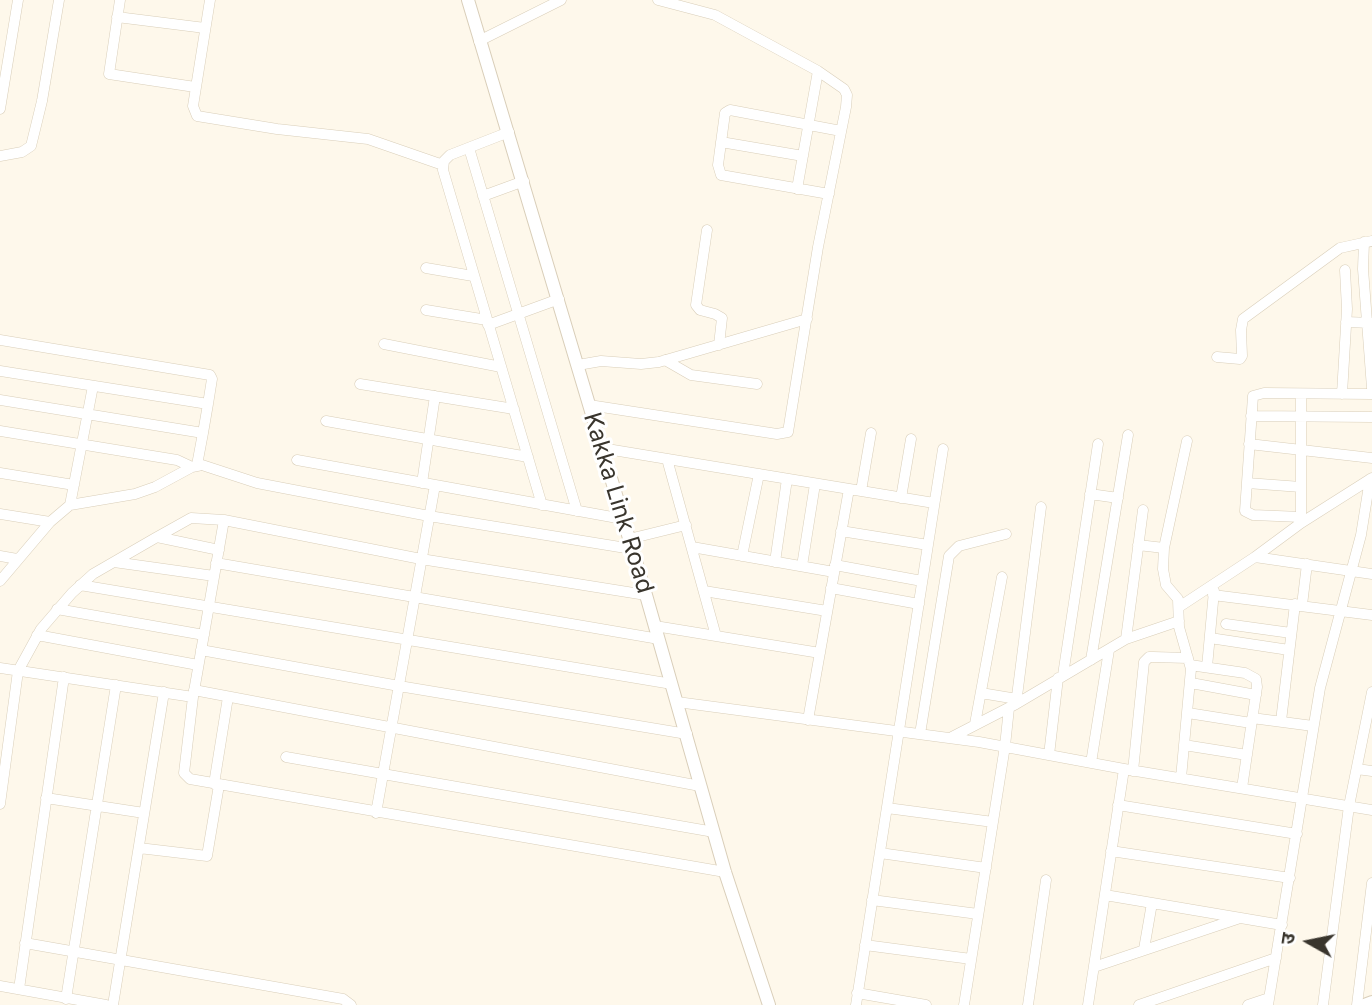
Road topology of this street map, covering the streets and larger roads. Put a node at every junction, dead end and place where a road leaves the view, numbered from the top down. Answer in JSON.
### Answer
{"nodes":[{"id":1,"x":18,"y":0,"type":"edge"},
{"id":2,"x":59,"y":0,"type":"edge"},
{"id":3,"x":120,"y":0,"type":"edge"},
{"id":4,"x":209,"y":0,"type":"edge"},
{"id":5,"x":468,"y":0,"type":"edge"},
{"id":6,"x":561,"y":0,"type":"edge"},
{"id":7,"x":657,"y":0,"type":"edge"},
{"id":8,"x":117,"y":17,"type":"junction"},
{"id":9,"x":205,"y":29,"type":"junction"},
{"id":10,"x":479,"y":41,"type":"junction"},
{"id":11,"x":818,"y":71,"type":"junction"},
{"id":12,"x":195,"y":87,"type":"junction"},
{"id":13,"x":0,"y":108,"type":"edge"},
{"id":14,"x":809,"y":125,"type":"junction"},
{"id":15,"x":841,"y":131,"type":"junction"},
{"id":16,"x":509,"y":132,"type":"junction"},
{"id":17,"x":721,"y":142,"type":"junction"},
{"id":18,"x":469,"y":148,"type":"junction"},
{"id":19,"x":0,"y":156,"type":"edge"},
{"id":20,"x":803,"y":156,"type":"junction"},
{"id":21,"x":443,"y":165,"type":"junction"},
{"id":22,"x":524,"y":181,"type":"junction"},
{"id":23,"x":797,"y":189,"type":"junction"},
{"id":24,"x":829,"y":194,"type":"junction"},
{"id":25,"x":483,"y":196,"type":"junction"},
{"id":26,"x":707,"y":230,"type":"dead end"},
{"id":27,"x":1368,"y":242,"type":"edge"},
{"id":28,"x":426,"y":268,"type":"dead end"},
{"id":29,"x":1345,"y":270,"type":"dead end"},
{"id":30,"x":473,"y":276,"type":"junction"},
{"id":31,"x":559,"y":299,"type":"junction"},
{"id":32,"x":426,"y":310,"type":"dead end"},
{"id":33,"x":519,"y":313,"type":"junction"},
{"id":34,"x":807,"y":319,"type":"junction"},
{"id":35,"x":487,"y":322,"type":"junction"},
{"id":36,"x":1346,"y":322,"type":"junction"},
{"id":37,"x":1370,"y":323,"type":"edge"},
{"id":38,"x":0,"y":340,"type":"edge"},
{"id":39,"x":384,"y":344,"type":"dead end"},
{"id":40,"x":719,"y":345,"type":"junction"},
{"id":41,"x":1217,"y":357,"type":"dead end"},
{"id":42,"x":665,"y":360,"type":"junction"},
{"id":43,"x":578,"y":365,"type":"junction"},
{"id":44,"x":501,"y":367,"type":"junction"},
{"id":45,"x":0,"y":371,"type":"edge"},
{"id":46,"x":360,"y":384,"type":"dead end"},
{"id":47,"x":757,"y":384,"type":"dead end"},
{"id":48,"x":93,"y":386,"type":"junction"},
{"id":49,"x":1372,"y":388,"type":"edge"},
{"id":50,"x":1301,"y":394,"type":"junction"},
{"id":51,"x":1342,"y":394,"type":"junction"},
{"id":52,"x":1372,"y":394,"type":"edge"},
{"id":53,"x":435,"y":396,"type":"junction"},
{"id":54,"x":0,"y":400,"type":"edge"},
{"id":55,"x":208,"y":404,"type":"junction"},
{"id":56,"x":589,"y":405,"type":"junction"},
{"id":57,"x":514,"y":409,"type":"junction"},
{"id":58,"x":88,"y":415,"type":"junction"},
{"id":59,"x":1251,"y":416,"type":"junction"},
{"id":60,"x":1301,"y":417,"type":"junction"},
{"id":61,"x":1372,"y":417,"type":"edge"},
{"id":62,"x":326,"y":421,"type":"dead end"},
{"id":63,"x":0,"y":431,"type":"edge"},
{"id":64,"x":203,"y":433,"type":"junction"},
{"id":65,"x":871,"y":433,"type":"dead end"},
{"id":66,"x":1128,"y":435,"type":"dead end"},
{"id":67,"x":428,"y":439,"type":"junction"},
{"id":68,"x":911,"y":439,"type":"dead end"},
{"id":69,"x":1187,"y":441,"type":"dead end"},
{"id":70,"x":1098,"y":444,"type":"dead end"},
{"id":71,"x":1250,"y":444,"type":"junction"},
{"id":72,"x":83,"y":445,"type":"junction"},
{"id":73,"x":601,"y":448,"type":"junction"},
{"id":74,"x":943,"y":449,"type":"dead end"},
{"id":75,"x":1301,"y":450,"type":"junction"},
{"id":76,"x":528,"y":457,"type":"junction"},
{"id":77,"x":1372,"y":458,"type":"edge"},
{"id":78,"x":667,"y":459,"type":"junction"},
{"id":79,"x":297,"y":460,"type":"dead end"},
{"id":80,"x":194,"y":466,"type":"junction"},
{"id":81,"x":0,"y":473,"type":"edge"},
{"id":82,"x":758,"y":474,"type":"junction"},
{"id":83,"x":1371,"y":478,"type":"edge"},
{"id":84,"x":787,"y":479,"type":"junction"},
{"id":85,"x":422,"y":483,"type":"junction"},
{"id":86,"x":1247,"y":483,"type":"junction"},
{"id":87,"x":815,"y":484,"type":"junction"},
{"id":88,"x":74,"y":485,"type":"junction"},
{"id":89,"x":435,"y":485,"type":"junction"},
{"id":90,"x":1301,"y":487,"type":"junction"},
{"id":91,"x":849,"y":489,"type":"junction"},
{"id":92,"x":861,"y":491,"type":"junction"},
{"id":93,"x":1090,"y":494,"type":"junction"},
{"id":94,"x":901,"y":498,"type":"junction"},
{"id":95,"x":1118,"y":498,"type":"junction"},
{"id":96,"x":934,"y":503,"type":"junction"},
{"id":97,"x":71,"y":505,"type":"junction"},
{"id":98,"x":542,"y":505,"type":"junction"},
{"id":99,"x":1041,"y":507,"type":"dead end"},
{"id":100,"x":1143,"y":510,"type":"dead end"},
{"id":101,"x":577,"y":511,"type":"junction"},
{"id":102,"x":1368,"y":513,"type":"edge"},
{"id":103,"x":0,"y":514,"type":"edge"},
{"id":104,"x":429,"y":516,"type":"junction"},
{"id":105,"x":623,"y":519,"type":"junction"},
{"id":106,"x":224,"y":520,"type":"junction"},
{"id":107,"x":1301,"y":520,"type":"junction"},
{"id":108,"x":50,"y":522,"type":"junction"},
{"id":109,"x":686,"y":525,"type":"junction"},
{"id":110,"x":841,"y":531,"type":"junction"},
{"id":111,"x":1006,"y":534,"type":"dead end"},
{"id":112,"x":157,"y":537,"type":"junction"},
{"id":113,"x":631,"y":544,"type":"junction"},
{"id":114,"x":928,"y":545,"type":"junction"},
{"id":115,"x":1139,"y":545,"type":"junction"},
{"id":116,"x":692,"y":547,"type":"junction"},
{"id":117,"x":1164,"y":548,"type":"junction"},
{"id":118,"x":219,"y":550,"type":"junction"},
{"id":119,"x":0,"y":556,"type":"edge"},
{"id":120,"x":742,"y":556,"type":"junction"},
{"id":121,"x":1255,"y":556,"type":"junction"},
{"id":122,"x":17,"y":559,"type":"junction"},
{"id":123,"x":421,"y":559,"type":"junction"},
{"id":124,"x":113,"y":562,"type":"junction"},
{"id":125,"x":775,"y":562,"type":"junction"},
{"id":126,"x":216,"y":563,"type":"junction"},
{"id":127,"x":1307,"y":564,"type":"junction"},
{"id":128,"x":802,"y":566,"type":"junction"},
{"id":129,"x":835,"y":569,"type":"junction"},
{"id":130,"x":1352,"y":570,"type":"junction"},
{"id":131,"x":1372,"y":574,"type":"edge"},
{"id":132,"x":214,"y":576,"type":"junction"},
{"id":133,"x":1002,"y":577,"type":"dead end"},
{"id":134,"x":0,"y":581,"type":"edge"},
{"id":135,"x":922,"y":581,"type":"junction"},
{"id":136,"x":80,"y":584,"type":"junction"},
{"id":137,"x":831,"y":588,"type":"junction"},
{"id":138,"x":1214,"y":589,"type":"junction"},
{"id":139,"x":704,"y":591,"type":"junction"},
{"id":140,"x":646,"y":595,"type":"junction"},
{"id":141,"x":414,"y":597,"type":"junction"},
{"id":142,"x":919,"y":604,"type":"junction"},
{"id":143,"x":1298,"y":604,"type":"junction"},
{"id":144,"x":209,"y":605,"type":"junction"},
{"id":145,"x":1179,"y":607,"type":"junction"},
{"id":146,"x":57,"y":609,"type":"junction"},
{"id":147,"x":1341,"y":610,"type":"junction"},
{"id":148,"x":827,"y":611,"type":"junction"},
{"id":149,"x":1372,"y":614,"type":"edge"},
{"id":150,"x":1179,"y":621,"type":"junction"},
{"id":151,"x":1226,"y":624,"type":"dead end"},
{"id":152,"x":655,"y":625,"type":"junction"},
{"id":153,"x":1292,"y":634,"type":"junction"},
{"id":154,"x":37,"y":635,"type":"junction"},
{"id":155,"x":204,"y":635,"type":"junction"},
{"id":156,"x":716,"y":636,"type":"junction"},
{"id":157,"x":1210,"y":638,"type":"junction"},
{"id":158,"x":659,"y":639,"type":"junction"},
{"id":159,"x":1126,"y":639,"type":"junction"},
{"id":160,"x":407,"y":640,"type":"junction"},
{"id":161,"x":201,"y":650,"type":"junction"},
{"id":162,"x":1109,"y":650,"type":"junction"},
{"id":163,"x":1289,"y":650,"type":"junction"},
{"id":164,"x":820,"y":653,"type":"junction"},
{"id":165,"x":1091,"y":660,"type":"junction"},
{"id":166,"x":1189,"y":661,"type":"junction"},
{"id":167,"x":198,"y":665,"type":"junction"},
{"id":168,"x":1207,"y":667,"type":"junction"},
{"id":169,"x":0,"y":668,"type":"edge"},
{"id":170,"x":18,"y":671,"type":"junction"},
{"id":171,"x":64,"y":677,"type":"junction"},
{"id":172,"x":1060,"y":677,"type":"junction"},
{"id":173,"x":1191,"y":683,"type":"junction"},
{"id":174,"x":672,"y":684,"type":"junction"},
{"id":175,"x":116,"y":685,"type":"junction"},
{"id":176,"x":398,"y":686,"type":"junction"},
{"id":177,"x":163,"y":692,"type":"junction"},
{"id":178,"x":981,"y":693,"type":"junction"},
{"id":179,"x":1372,"y":693,"type":"edge"},
{"id":180,"x":194,"y":694,"type":"junction"},
{"id":181,"x":1256,"y":695,"type":"junction"},
{"id":182,"x":228,"y":697,"type":"junction"},
{"id":183,"x":677,"y":702,"type":"junction"},
{"id":184,"x":1014,"y":704,"type":"junction"},
{"id":185,"x":1188,"y":713,"type":"junction"},
{"id":186,"x":808,"y":720,"type":"junction"},
{"id":187,"x":1252,"y":720,"type":"junction"},
{"id":188,"x":1281,"y":722,"type":"junction"},
{"id":189,"x":975,"y":724,"type":"junction"},
{"id":190,"x":1313,"y":726,"type":"junction"},
{"id":191,"x":391,"y":729,"type":"junction"},
{"id":192,"x":899,"y":733,"type":"junction"},
{"id":193,"x":687,"y":734,"type":"junction"},
{"id":194,"x":920,"y":734,"type":"junction"},
{"id":195,"x":1368,"y":734,"type":"edge"},
{"id":196,"x":951,"y":738,"type":"junction"},
{"id":197,"x":1005,"y":746,"type":"junction"},
{"id":198,"x":1184,"y":746,"type":"junction"},
{"id":199,"x":1049,"y":755,"type":"junction"},
{"id":200,"x":1247,"y":755,"type":"junction"},
{"id":201,"x":286,"y":757,"type":"dead end"},
{"id":202,"x":1091,"y":763,"type":"junction"},
{"id":203,"x":1357,"y":769,"type":"junction"},
{"id":204,"x":1128,"y":770,"type":"junction"},
{"id":205,"x":1372,"y":771,"type":"edge"},
{"id":206,"x":383,"y":775,"type":"junction"},
{"id":207,"x":1181,"y":778,"type":"junction"},
{"id":208,"x":216,"y":784,"type":"junction"},
{"id":209,"x":700,"y":786,"type":"junction"},
{"id":210,"x":1242,"y":788,"type":"junction"},
{"id":211,"x":1303,"y":798,"type":"junction"},
{"id":212,"x":46,"y":799,"type":"junction"},
{"id":213,"x":0,"y":804,"type":"edge"},
{"id":214,"x":1118,"y":805,"type":"junction"},
{"id":215,"x":97,"y":806,"type":"junction"},
{"id":216,"x":1349,"y":806,"type":"junction"},
{"id":217,"x":887,"y":808,"type":"junction"},
{"id":218,"x":1372,"y":810,"type":"edge"},
{"id":219,"x":144,"y":813,"type":"junction"},
{"id":220,"x":376,"y":813,"type":"junction"},
{"id":221,"x":993,"y":822,"type":"junction"},
{"id":222,"x":714,"y":832,"type":"junction"},
{"id":223,"x":1297,"y":834,"type":"junction"},
{"id":224,"x":139,"y":848,"type":"junction"},
{"id":225,"x":1111,"y":851,"type":"junction"},
{"id":226,"x":880,"y":853,"type":"junction"},
{"id":227,"x":986,"y":867,"type":"junction"},
{"id":228,"x":725,"y":872,"type":"junction"},
{"id":229,"x":1290,"y":878,"type":"junction"},
{"id":230,"x":1046,"y":880,"type":"dead end"},
{"id":231,"x":1372,"y":883,"type":"edge"},
{"id":232,"x":1105,"y":895,"type":"junction"},
{"id":233,"x":872,"y":900,"type":"junction"},
{"id":234,"x":1152,"y":903,"type":"junction"},
{"id":235,"x":978,"y":914,"type":"junction"},
{"id":236,"x":1243,"y":918,"type":"junction"},
{"id":237,"x":1282,"y":925,"type":"junction"},
{"id":238,"x":25,"y":943,"type":"junction"},
{"id":239,"x":865,"y":945,"type":"junction"},
{"id":240,"x":1144,"y":949,"type":"junction"},
{"id":241,"x":73,"y":952,"type":"junction"},
{"id":242,"x":1276,"y":958,"type":"junction"},
{"id":243,"x":971,"y":959,"type":"junction"},
{"id":244,"x":120,"y":960,"type":"junction"},
{"id":245,"x":1094,"y":967,"type":"junction"},
{"id":246,"x":0,"y":986,"type":"edge"},
{"id":247,"x":19,"y":989,"type":"junction"},
{"id":248,"x":857,"y":993,"type":"junction"},
{"id":249,"x":66,"y":999,"type":"junction"},
{"id":250,"x":1268,"y":1002,"type":"edge"},
{"id":251,"x":1372,"y":1002,"type":"edge"},
{"id":252,"x":106,"y":1005,"type":"edge"},
{"id":253,"x":113,"y":1005,"type":"edge"},
{"id":254,"x":351,"y":1005,"type":"edge"},
{"id":255,"x":769,"y":1005,"type":"edge"},
{"id":256,"x":856,"y":1005,"type":"edge"},
{"id":257,"x":926,"y":1005,"type":"edge"},
{"id":258,"x":964,"y":1005,"type":"edge"},
{"id":259,"x":1028,"y":1005,"type":"edge"},
{"id":260,"x":1088,"y":1005,"type":"edge"},
{"id":261,"x":1139,"y":1005,"type":"edge"},
{"id":262,"x":1248,"y":1005,"type":"edge"},
{"id":263,"x":1324,"y":1005,"type":"edge"},
{"id":264,"x":1357,"y":1005,"type":"edge"},
{"id":265,"x":1363,"y":1005,"type":"edge"}],
"edges":[{"from":1,"to":13,"type":"street"},
{"from":2,"to":19,"type":"street"},
{"from":3,"to":8,"type":"street"},
{"from":4,"to":9,"type":"street"},
{"from":5,"to":10,"type":"street","name":"Kakka Link Road"},
{"from":6,"to":10,"type":"street"},
{"from":7,"to":11,"type":"street"},
{"from":8,"to":9,"type":"street"},
{"from":8,"to":12,"type":"street"},
{"from":9,"to":12,"type":"street"},
{"from":10,"to":16,"type":"street","name":"Kakka Link Road"},
{"from":11,"to":14,"type":"street"},
{"from":11,"to":15,"type":"street"},
{"from":12,"to":21,"type":"street"},
{"from":14,"to":15,"type":"street"},
{"from":14,"to":17,"type":"street"},
{"from":14,"to":20,"type":"street"},
{"from":15,"to":24,"type":"street"},
{"from":16,"to":18,"type":"street"},
{"from":16,"to":22,"type":"street","name":"Kakka Link Road"},
{"from":17,"to":20,"type":"street"},
{"from":17,"to":23,"type":"street"},
{"from":18,"to":21,"type":"street"},
{"from":18,"to":25,"type":"street"},
{"from":20,"to":23,"type":"street"},
{"from":21,"to":30,"type":"street"},
{"from":22,"to":25,"type":"street"},
{"from":22,"to":31,"type":"street","name":"Kakka Link Road"},
{"from":23,"to":24,"type":"street"},
{"from":24,"to":34,"type":"street"},
{"from":25,"to":33,"type":"street"},
{"from":26,"to":40,"type":"street"},
{"from":27,"to":37,"type":"street"},
{"from":27,"to":41,"type":"street"},
{"from":28,"to":30,"type":"street"},
{"from":29,"to":36,"type":"street"},
{"from":30,"to":35,"type":"street"},
{"from":31,"to":33,"type":"street"},
{"from":31,"to":43,"type":"street","name":"Kakka Link Road"},
{"from":32,"to":35,"type":"street"},
{"from":33,"to":35,"type":"street"},
{"from":33,"to":101,"type":"street"},
{"from":34,"to":40,"type":"street"},
{"from":34,"to":56,"type":"street"},
{"from":35,"to":44,"type":"street"},
{"from":36,"to":37,"type":"street"},
{"from":36,"to":51,"type":"street"},
{"from":37,"to":49,"type":"street"},
{"from":38,"to":55,"type":"street"},
{"from":39,"to":44,"type":"street"},
{"from":40,"to":42,"type":"street"},
{"from":42,"to":43,"type":"street"},
{"from":42,"to":47,"type":"street"},
{"from":43,"to":56,"type":"street","name":"Kakka Link Road"},
{"from":44,"to":57,"type":"street"},
{"from":45,"to":48,"type":"street"},
{"from":46,"to":53,"type":"street"},
{"from":48,"to":55,"type":"street"},
{"from":48,"to":58,"type":"street"},
{"from":50,"to":51,"type":"street"},
{"from":50,"to":59,"type":"street"},
{"from":50,"to":60,"type":"street"},
{"from":51,"to":52,"type":"street"},
{"from":53,"to":57,"type":"street"},
{"from":53,"to":67,"type":"street"},
{"from":54,"to":58,"type":"street"},
{"from":55,"to":64,"type":"street"},
{"from":56,"to":73,"type":"street","name":"Kakka Link Road"},
{"from":57,"to":76,"type":"street"},
{"from":58,"to":64,"type":"street"},
{"from":58,"to":72,"type":"street"},
{"from":59,"to":60,"type":"street"},
{"from":59,"to":71,"type":"street"},
{"from":60,"to":61,"type":"street"},
{"from":60,"to":75,"type":"street"},
{"from":62,"to":67,"type":"street"},
{"from":63,"to":72,"type":"street"},
{"from":64,"to":80,"type":"street"},
{"from":65,"to":92,"type":"street"},
{"from":66,"to":95,"type":"street"},
{"from":67,"to":76,"type":"street"},
{"from":67,"to":85,"type":"street"},
{"from":68,"to":94,"type":"street"},
{"from":69,"to":117,"type":"street"},
{"from":70,"to":93,"type":"street"},
{"from":71,"to":75,"type":"street"},
{"from":71,"to":86,"type":"street"},
{"from":72,"to":80,"type":"street"},
{"from":72,"to":88,"type":"street"},
{"from":73,"to":78,"type":"street"},
{"from":73,"to":105,"type":"street","name":"Kakka Link Road"},
{"from":74,"to":96,"type":"street"},
{"from":75,"to":77,"type":"street"},
{"from":75,"to":90,"type":"street"},
{"from":76,"to":98,"type":"street"},
{"from":78,"to":82,"type":"street"},
{"from":78,"to":109,"type":"street"},
{"from":79,"to":85,"type":"street"},
{"from":80,"to":97,"type":"street"},
{"from":80,"to":104,"type":"street"},
{"from":81,"to":88,"type":"street"},
{"from":82,"to":84,"type":"street"},
{"from":82,"to":120,"type":"street"},
{"from":83,"to":102,"type":"street"},
{"from":83,"to":107,"type":"street"},
{"from":84,"to":87,"type":"street"},
{"from":84,"to":125,"type":"street"},
{"from":85,"to":89,"type":"street"},
{"from":86,"to":90,"type":"street"},
{"from":86,"to":107,"type":"street"},
{"from":87,"to":91,"type":"street"},
{"from":87,"to":128,"type":"street"},
{"from":88,"to":97,"type":"street"},
{"from":89,"to":98,"type":"street"},
{"from":89,"to":104,"type":"street"},
{"from":90,"to":107,"type":"street"},
{"from":91,"to":92,"type":"street"},
{"from":91,"to":110,"type":"street"},
{"from":92,"to":94,"type":"street"},
{"from":93,"to":95,"type":"street"},
{"from":93,"to":172,"type":"street"},
{"from":94,"to":96,"type":"street"},
{"from":95,"to":165,"type":"street"},
{"from":96,"to":114,"type":"street"},
{"from":97,"to":108,"type":"street"},
{"from":98,"to":101,"type":"street"},
{"from":99,"to":184,"type":"street"},
{"from":100,"to":115,"type":"street"},
{"from":101,"to":105,"type":"street"},
{"from":102,"to":130,"type":"street"},
{"from":103,"to":108,"type":"street"},
{"from":104,"to":113,"type":"street"},
{"from":104,"to":123,"type":"street"},
{"from":105,"to":113,"type":"street","name":"Kakka Link Road"},
{"from":106,"to":112,"type":"street"},
{"from":106,"to":118,"type":"street"},
{"from":106,"to":123,"type":"street"},
{"from":107,"to":121,"type":"street"},
{"from":108,"to":122,"type":"street"},
{"from":109,"to":113,"type":"street"},
{"from":109,"to":116,"type":"street"},
{"from":110,"to":114,"type":"street"},
{"from":110,"to":129,"type":"street"},
{"from":111,"to":194,"type":"street"},
{"from":112,"to":118,"type":"street"},
{"from":112,"to":124,"type":"street"},
{"from":113,"to":140,"type":"street","name":"Kakka Link Road"},
{"from":114,"to":135,"type":"street"},
{"from":115,"to":117,"type":"street"},
{"from":115,"to":159,"type":"street"},
{"from":116,"to":120,"type":"street"},
{"from":116,"to":139,"type":"street"},
{"from":117,"to":145,"type":"street"},
{"from":118,"to":126,"type":"street"},
{"from":119,"to":122,"type":"street"},
{"from":120,"to":125,"type":"street"},
{"from":121,"to":127,"type":"street"},
{"from":121,"to":138,"type":"street"},
{"from":122,"to":134,"type":"street"},
{"from":123,"to":140,"type":"street"},
{"from":123,"to":141,"type":"street"},
{"from":124,"to":132,"type":"street"},
{"from":124,"to":136,"type":"street"},
{"from":125,"to":128,"type":"street"},
{"from":126,"to":132,"type":"street"},
{"from":126,"to":141,"type":"street"},
{"from":127,"to":130,"type":"street"},
{"from":127,"to":143,"type":"street"},
{"from":128,"to":129,"type":"street"},
{"from":129,"to":135,"type":"street"},
{"from":129,"to":137,"type":"street"},
{"from":130,"to":131,"type":"street"},
{"from":130,"to":147,"type":"street"},
{"from":132,"to":144,"type":"street"},
{"from":133,"to":178,"type":"street"},
{"from":135,"to":142,"type":"street"},
{"from":136,"to":144,"type":"street"},
{"from":136,"to":146,"type":"street"},
{"from":137,"to":142,"type":"street"},
{"from":137,"to":148,"type":"street"},
{"from":138,"to":143,"type":"street"},
{"from":138,"to":145,"type":"street"},
{"from":138,"to":157,"type":"street"},
{"from":139,"to":148,"type":"street"},
{"from":139,"to":156,"type":"street"},
{"from":140,"to":152,"type":"street","name":"Kakka Link Road"},
{"from":141,"to":158,"type":"street"},
{"from":141,"to":160,"type":"street"},
{"from":142,"to":192,"type":"street"},
{"from":143,"to":147,"type":"street"},
{"from":143,"to":153,"type":"street"},
{"from":144,"to":155,"type":"street"},
{"from":144,"to":160,"type":"street"},
{"from":145,"to":150,"type":"street"},
{"from":146,"to":154,"type":"street"},
{"from":146,"to":155,"type":"street"},
{"from":147,"to":149,"type":"street"},
{"from":147,"to":190,"type":"street"},
{"from":148,"to":164,"type":"street"},
{"from":150,"to":159,"type":"street"},
{"from":150,"to":166,"type":"street"},
{"from":151,"to":153,"type":"street"},
{"from":152,"to":156,"type":"street"},
{"from":152,"to":158,"type":"street","name":"Kakka Link Road"},
{"from":153,"to":163,"type":"street"},
{"from":154,"to":167,"type":"street"},
{"from":154,"to":170,"type":"street"},
{"from":155,"to":161,"type":"street"},
{"from":156,"to":164,"type":"street"},
{"from":157,"to":163,"type":"street"},
{"from":157,"to":168,"type":"street"},
{"from":158,"to":174,"type":"street","name":"Kakka Link Road"},
{"from":159,"to":162,"type":"street"},
{"from":160,"to":174,"type":"street"},
{"from":160,"to":176,"type":"street"},
{"from":161,"to":167,"type":"street"},
{"from":161,"to":176,"type":"street"},
{"from":162,"to":165,"type":"street"},
{"from":162,"to":202,"type":"street"},
{"from":163,"to":188,"type":"street"},
{"from":164,"to":186,"type":"street"},
{"from":165,"to":172,"type":"street"},
{"from":166,"to":168,"type":"street"},
{"from":166,"to":173,"type":"street"},
{"from":166,"to":204,"type":"street"},
{"from":167,"to":180,"type":"street"},
{"from":168,"to":181,"type":"street"},
{"from":169,"to":170,"type":"street"},
{"from":170,"to":171,"type":"street"},
{"from":170,"to":213,"type":"street"},
{"from":171,"to":175,"type":"street"},
{"from":171,"to":212,"type":"street"},
{"from":172,"to":184,"type":"street"},
{"from":172,"to":199,"type":"street"},
{"from":173,"to":181,"type":"street"},
{"from":173,"to":185,"type":"street"},
{"from":174,"to":183,"type":"street","name":"Kakka Link Road"},
{"from":175,"to":177,"type":"street"},
{"from":175,"to":215,"type":"street"},
{"from":176,"to":191,"type":"street"},
{"from":176,"to":193,"type":"street"},
{"from":177,"to":180,"type":"street"},
{"from":177,"to":219,"type":"street"},
{"from":178,"to":184,"type":"street"},
{"from":178,"to":189,"type":"street"},
{"from":179,"to":195,"type":"street"},
{"from":180,"to":182,"type":"street"},
{"from":180,"to":208,"type":"street"},
{"from":181,"to":187,"type":"street"},
{"from":182,"to":191,"type":"street"},
{"from":182,"to":208,"type":"street"},
{"from":183,"to":186,"type":"street"},
{"from":183,"to":193,"type":"street","name":"Kakka Link Road"},
{"from":184,"to":189,"type":"street"},
{"from":184,"to":197,"type":"street"},
{"from":185,"to":187,"type":"street"},
{"from":185,"to":198,"type":"street"},
{"from":186,"to":192,"type":"street"},
{"from":187,"to":188,"type":"street"},
{"from":187,"to":200,"type":"street"},
{"from":188,"to":190,"type":"street"},
{"from":189,"to":196,"type":"street"},
{"from":190,"to":211,"type":"street"},
{"from":191,"to":206,"type":"street"},
{"from":191,"to":209,"type":"street"},
{"from":192,"to":194,"type":"street"},
{"from":192,"to":217,"type":"street"},
{"from":193,"to":209,"type":"street","name":"Kakka Link Road"},
{"from":194,"to":196,"type":"street"},
{"from":195,"to":203,"type":"street"},
{"from":196,"to":197,"type":"street"},
{"from":197,"to":199,"type":"street"},
{"from":197,"to":221,"type":"street"},
{"from":198,"to":200,"type":"street"},
{"from":198,"to":207,"type":"street"},
{"from":199,"to":202,"type":"street"},
{"from":200,"to":210,"type":"street"},
{"from":201,"to":206,"type":"street"},
{"from":202,"to":204,"type":"street"},
{"from":203,"to":205,"type":"street"},
{"from":203,"to":216,"type":"street"},
{"from":204,"to":207,"type":"street"},
{"from":204,"to":214,"type":"street"},
{"from":206,"to":220,"type":"street"},
{"from":206,"to":222,"type":"street"},
{"from":207,"to":210,"type":"street"},
{"from":208,"to":220,"type":"street"},
{"from":208,"to":224,"type":"street"},
{"from":209,"to":222,"type":"street","name":"Kakka Link Road"},
{"from":210,"to":211,"type":"street"},
{"from":211,"to":216,"type":"street"},
{"from":211,"to":223,"type":"street"},
{"from":212,"to":215,"type":"street"},
{"from":212,"to":238,"type":"street"},
{"from":214,"to":223,"type":"street"},
{"from":214,"to":225,"type":"street"},
{"from":215,"to":219,"type":"street"},
{"from":215,"to":241,"type":"street"},
{"from":216,"to":218,"type":"street"},
{"from":216,"to":263,"type":"street"},
{"from":217,"to":221,"type":"street"},
{"from":217,"to":226,"type":"street"},
{"from":219,"to":224,"type":"street"},
{"from":220,"to":228,"type":"street"},
{"from":221,"to":227,"type":"street"},
{"from":222,"to":228,"type":"street","name":"Kakka Link Road"},
{"from":223,"to":229,"type":"street"},
{"from":224,"to":244,"type":"street"},
{"from":225,"to":229,"type":"street"},
{"from":225,"to":232,"type":"street"},
{"from":226,"to":227,"type":"street"},
{"from":226,"to":233,"type":"street"},
{"from":227,"to":235,"type":"street"},
{"from":228,"to":255,"type":"street","name":"Kakka Link Road"},
{"from":229,"to":237,"type":"street"},
{"from":230,"to":259,"type":"street"},
{"from":231,"to":264,"type":"street"},
{"from":232,"to":234,"type":"street"},
{"from":232,"to":245,"type":"street"},
{"from":233,"to":235,"type":"street"},
{"from":233,"to":239,"type":"street"},
{"from":234,"to":236,"type":"street"},
{"from":234,"to":240,"type":"street"},
{"from":235,"to":243,"type":"street"},
{"from":236,"to":237,"type":"street"},
{"from":236,"to":240,"type":"street"},
{"from":237,"to":242,"type":"street"},
{"from":238,"to":241,"type":"street"},
{"from":238,"to":247,"type":"street"},
{"from":239,"to":243,"type":"street"},
{"from":239,"to":248,"type":"street"},
{"from":240,"to":245,"type":"street"},
{"from":241,"to":244,"type":"street"},
{"from":241,"to":249,"type":"street"},
{"from":242,"to":250,"type":"street"},
{"from":242,"to":261,"type":"street"},
{"from":243,"to":258,"type":"street"},
{"from":244,"to":253,"type":"street"},
{"from":244,"to":254,"type":"street"},
{"from":245,"to":260,"type":"street"},
{"from":246,"to":247,"type":"street"},
{"from":247,"to":249,"type":"street"},
{"from":248,"to":256,"type":"street"},
{"from":248,"to":257,"type":"street"},
{"from":249,"to":252,"type":"street"},
{"from":250,"to":262,"type":"street"},
{"from":251,"to":265,"type":"street"}]}
